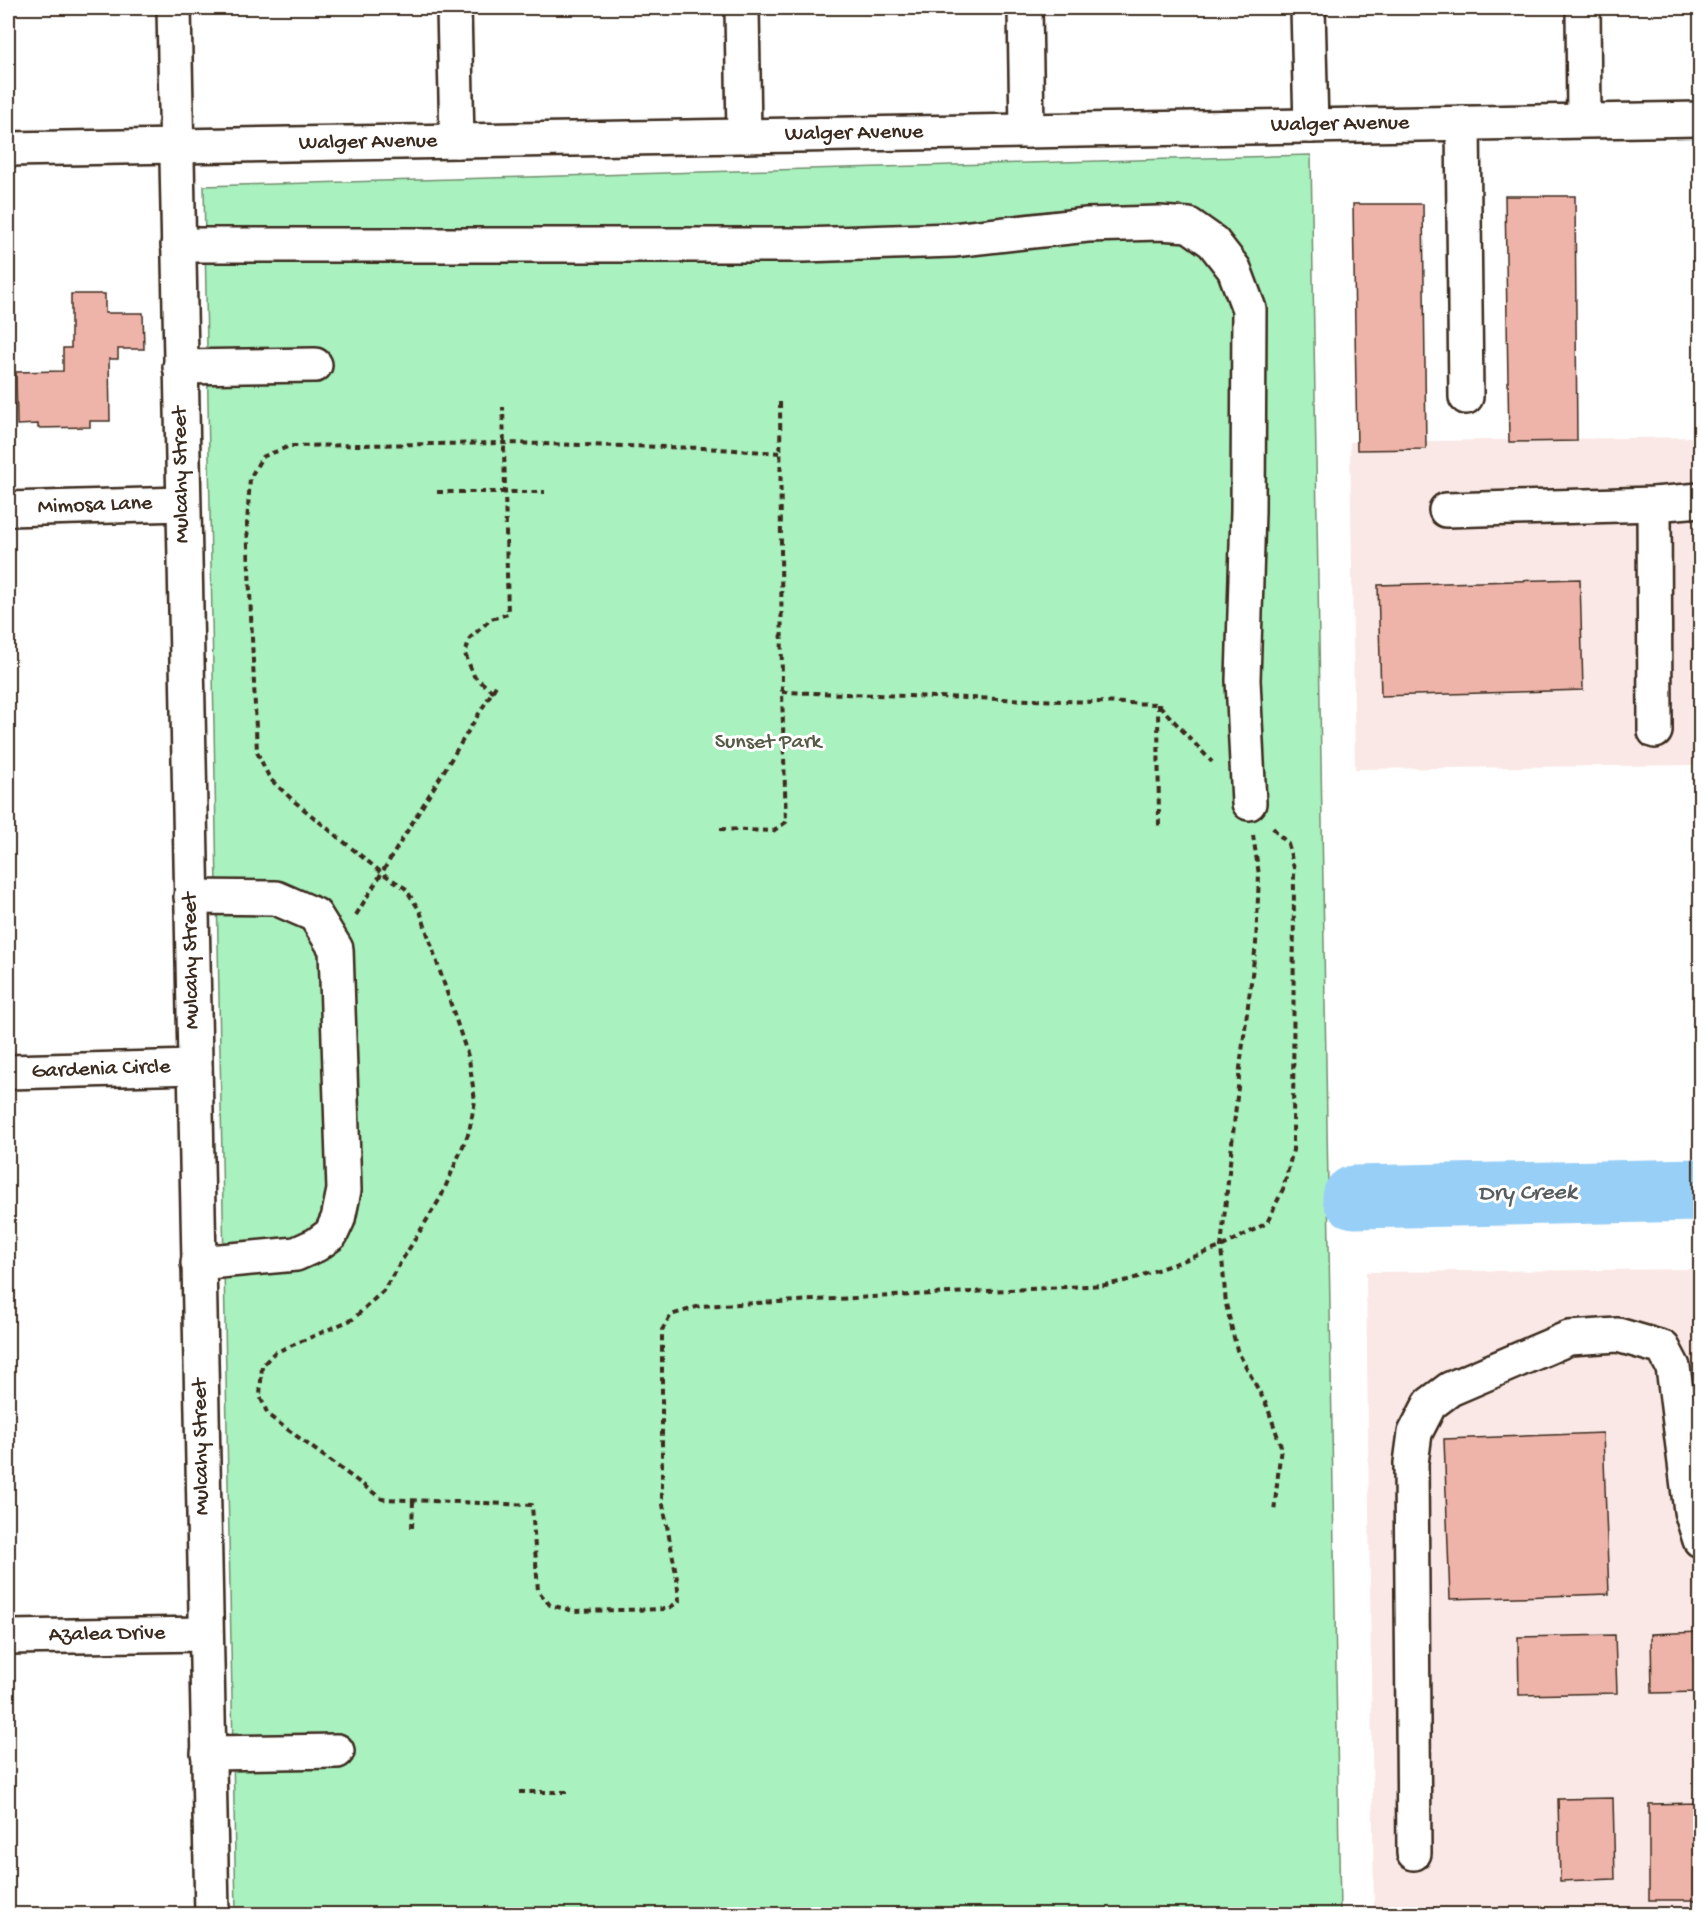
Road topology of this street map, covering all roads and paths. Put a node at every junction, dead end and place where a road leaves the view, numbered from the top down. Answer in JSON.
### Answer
{"nodes":[{"id":1,"x":174,"y":8,"type":"edge"},
{"id":2,"x":454,"y":8,"type":"edge"},
{"id":3,"x":742,"y":8,"type":"edge"},
{"id":4,"x":1025,"y":8,"type":"edge"},
{"id":5,"x":1308,"y":8,"type":"edge"},
{"id":6,"x":1583,"y":8,"type":"edge"},
{"id":7,"x":1701,"y":118,"type":"edge"},
{"id":8,"x":1584,"y":120,"type":"junction"},
{"id":9,"x":1463,"y":123,"type":"junction"},
{"id":10,"x":1311,"y":126,"type":"junction"},
{"id":11,"x":1027,"y":131,"type":"junction"},
{"id":12,"x":744,"y":136,"type":"junction"},
{"id":13,"x":457,"y":141,"type":"junction"},
{"id":14,"x":178,"y":146,"type":"junction"},
{"id":15,"x":8,"y":150,"type":"edge"},
{"id":16,"x":178,"y":245,"type":"junction"},
{"id":17,"x":315,"y":364,"type":"dead end"},
{"id":18,"x":180,"y":368,"type":"junction"},
{"id":19,"x":1466,"y":397,"type":"dead end"},
{"id":20,"x":780,"y":399,"type":"dead end"},
{"id":21,"x":503,"y":407,"type":"dead end"},
{"id":22,"x":504,"y":442,"type":"junction"},
{"id":23,"x":780,"y":453,"type":"junction"},
{"id":24,"x":437,"y":492,"type":"dead end"},
{"id":25,"x":506,"y":492,"type":"junction"},
{"id":26,"x":545,"y":492,"type":"dead end"},
{"id":27,"x":1701,"y":500,"type":"edge"},
{"id":28,"x":183,"y":504,"type":"junction"},
{"id":29,"x":1654,"y":504,"type":"junction"},
{"id":30,"x":8,"y":509,"type":"edge"},
{"id":31,"x":1446,"y":510,"type":"dead end"},
{"id":32,"x":497,"y":684,"type":"dead end"},
{"id":33,"x":493,"y":692,"type":"junction"},
{"id":34,"x":782,"y":692,"type":"junction"},
{"id":35,"x":1158,"y":704,"type":"junction"},
{"id":36,"x":1655,"y":731,"type":"dead end"},
{"id":37,"x":1249,"y":803,"type":"junction"},
{"id":38,"x":1160,"y":828,"type":"dead end"},
{"id":39,"x":720,"y":829,"type":"dead end"},
{"id":40,"x":382,"y":873,"type":"junction"},
{"id":41,"x":191,"y":897,"type":"junction"},
{"id":42,"x":336,"y":949,"type":"junction"},
{"id":43,"x":195,"y":1067,"type":"junction"},
{"id":44,"x":8,"y":1072,"type":"edge"},
{"id":45,"x":1221,"y":1247,"type":"junction"},
{"id":46,"x":198,"y":1263,"type":"junction"},
{"id":47,"x":413,"y":1501,"type":"junction"},
{"id":48,"x":1274,"y":1513,"type":"dead end"},
{"id":49,"x":412,"y":1528,"type":"dead end"},
{"id":50,"x":1701,"y":1540,"type":"edge"},
{"id":51,"x":206,"y":1634,"type":"junction"},
{"id":52,"x":8,"y":1637,"type":"edge"},
{"id":53,"x":337,"y":1751,"type":"dead end"},
{"id":54,"x":208,"y":1753,"type":"junction"},
{"id":55,"x":519,"y":1792,"type":"dead end"},
{"id":56,"x":570,"y":1792,"type":"dead end"},
{"id":57,"x":1414,"y":1853,"type":"dead end"},
{"id":58,"x":212,"y":1914,"type":"edge"}],
"edges":[{"from":1,"to":14,"type":"street","name":"Mulcahy Street"},
{"from":2,"to":13,"type":"street"},
{"from":3,"to":12,"type":"street"},
{"from":4,"to":11,"type":"street"},
{"from":5,"to":10,"type":"street"},
{"from":6,"to":8,"type":"street"},
{"from":7,"to":8,"type":"street","name":"Walger Avenue"},
{"from":8,"to":9,"type":"street","name":"Walger Avenue"},
{"from":9,"to":10,"type":"street","name":"Walger Avenue"},
{"from":9,"to":19,"type":"street"},
{"from":10,"to":11,"type":"street","name":"Walger Avenue"},
{"from":11,"to":12,"type":"street","name":"Walger Avenue"},
{"from":12,"to":13,"type":"street","name":"Walger Avenue"},
{"from":13,"to":14,"type":"street","name":"Walger Avenue"},
{"from":14,"to":15,"type":"street","name":"Walger Avenue"},
{"from":14,"to":16,"type":"street","name":"Mulcahy Street"},
{"from":16,"to":18,"type":"street","name":"Mulcahy Street"},
{"from":16,"to":37,"type":"street"},
{"from":17,"to":18,"type":"street"},
{"from":18,"to":28,"type":"street","name":"Mulcahy Street"},
{"from":20,"to":23,"type":"path"},
{"from":21,"to":22,"type":"path"},
{"from":22,"to":23,"type":"path"},
{"from":22,"to":25,"type":"path"},
{"from":22,"to":40,"type":"path"},
{"from":23,"to":34,"type":"path"},
{"from":24,"to":25,"type":"path"},
{"from":25,"to":26,"type":"path"},
{"from":25,"to":33,"type":"path"},
{"from":27,"to":29,"type":"street"},
{"from":28,"to":30,"type":"street","name":"Mimosa Lane"},
{"from":28,"to":41,"type":"street","name":"Mulcahy Street"},
{"from":29,"to":31,"type":"street"},
{"from":29,"to":36,"type":"street"},
{"from":32,"to":33,"type":"path"},
{"from":33,"to":40,"type":"path"},
{"from":34,"to":35,"type":"path"},
{"from":34,"to":39,"type":"path"},
{"from":35,"to":37,"type":"path"},
{"from":35,"to":38,"type":"path"},
{"from":37,"to":45,"type":"path"},
{"from":37,"to":45,"type":"path"},
{"from":40,"to":42,"type":"path"},
{"from":40,"to":47,"type":"path"},
{"from":41,"to":42,"type":"street"},
{"from":41,"to":43,"type":"street","name":"Mulcahy Street"},
{"from":42,"to":46,"type":"street"},
{"from":43,"to":44,"type":"street","name":"Gardenia Circle"},
{"from":43,"to":46,"type":"street","name":"Mulcahy Street"},
{"from":45,"to":47,"type":"path"},
{"from":45,"to":48,"type":"path"},
{"from":46,"to":51,"type":"street","name":"Mulcahy Street"},
{"from":47,"to":49,"type":"path"},
{"from":50,"to":57,"type":"street"},
{"from":51,"to":52,"type":"street","name":"Azalea Drive"},
{"from":51,"to":54,"type":"street","name":"Mulcahy Street"},
{"from":53,"to":54,"type":"street"},
{"from":54,"to":58,"type":"street","name":"Mulcahy Street"},
{"from":55,"to":56,"type":"path"}]}
